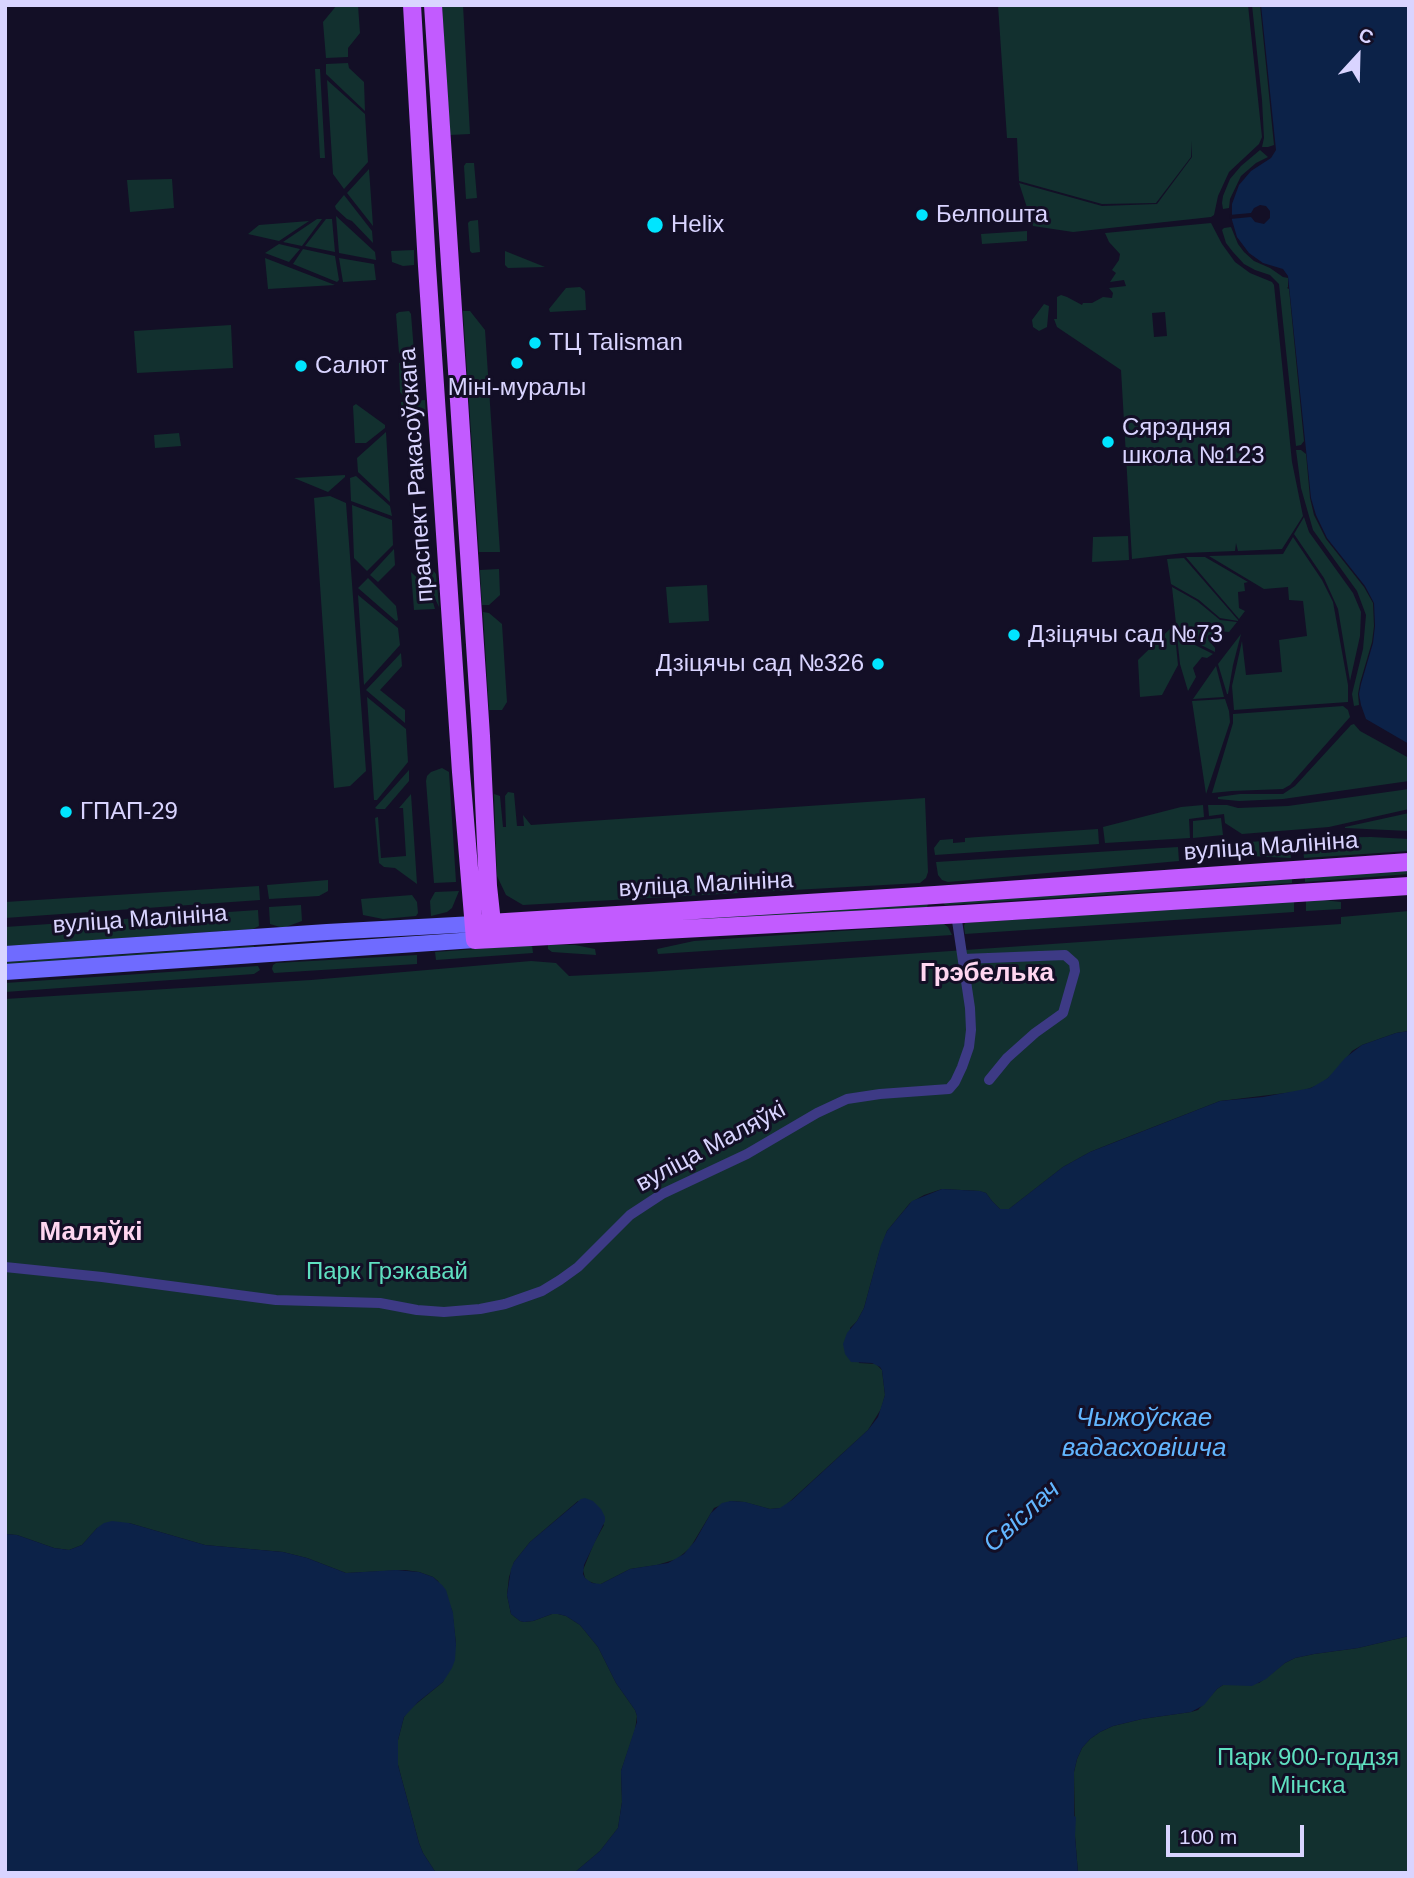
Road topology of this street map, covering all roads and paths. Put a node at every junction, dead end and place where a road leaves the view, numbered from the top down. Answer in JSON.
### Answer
{"nodes":[{"id":1,"x":412,"y":5,"type":"edge"},
{"id":2,"x":433,"y":5,"type":"edge"},
{"id":3,"x":1409,"y":862,"type":"edge"},
{"id":4,"x":1409,"y":886,"type":"edge"},
{"id":5,"x":935,"y":895,"type":"junction"},
{"id":6,"x":956,"y":914,"type":"junction"},
{"id":7,"x":937,"y":915,"type":"junction"},
{"id":8,"x":484,"y":932,"type":"junction"},
{"id":9,"x":5,"y":954,"type":"edge"},
{"id":10,"x":963,"y":959,"type":"junction"},
{"id":11,"x":5,"y":972,"type":"edge"},
{"id":12,"x":989,"y":1080,"type":"dead end"},
{"id":13,"x":5,"y":1267,"type":"edge"}],
"edges":[{"from":1,"to":8,"type":"main road","name":"праспект Ракасоўскага"},
{"from":2,"to":8,"type":"main road","name":"праспект Ракасоўскага"},
{"from":3,"to":5,"type":"main road","name":"вуліца Малініна"},
{"from":4,"to":6,"type":"main road","name":"вуліца Малініна"},
{"from":5,"to":7,"type":"main road"},
{"from":5,"to":8,"type":"main road","name":"вуліца Малініна"},
{"from":6,"to":7,"type":"main road","name":"вуліца Малініна"},
{"from":6,"to":10,"type":"street","name":"вуліца Маляўкі"},
{"from":7,"to":8,"type":"main road","name":"вуліца Малініна"},
{"from":8,"to":9,"type":"main road","name":"вуліца Малініна"},
{"from":8,"to":11,"type":"main road","name":"вуліца Малініна"},
{"from":10,"to":12,"type":"street"},
{"from":10,"to":13,"type":"street","name":"вуліца Маляўкі"}]}
